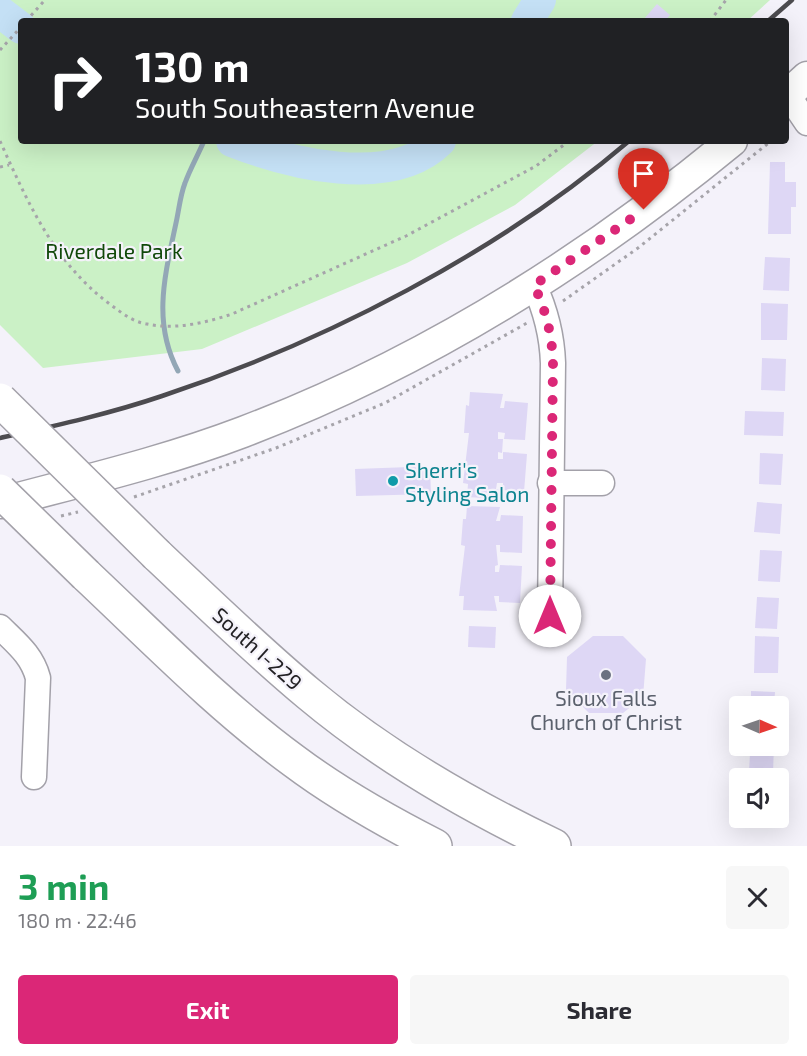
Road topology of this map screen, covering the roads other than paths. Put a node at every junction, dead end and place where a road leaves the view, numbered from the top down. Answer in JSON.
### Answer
{"nodes":[{"id":1,"x":794,"y":90,"type":"edge"},
{"id":2,"x":807,"y":123,"type":"edge"},
{"id":3,"x":728,"y":144,"type":"edge"},
{"id":4,"x":534,"y":285,"type":"junction"},
{"id":5,"x":0,"y":400,"type":"edge"},
{"id":6,"x":550,"y":483,"type":"junction"},
{"id":7,"x":602,"y":483,"type":"dead end"},
{"id":8,"x":0,"y":491,"type":"edge"},
{"id":9,"x":0,"y":503,"type":"edge"},
{"id":10,"x":550,"y":616,"type":"dead end"},
{"id":11,"x":0,"y":627,"type":"edge"},
{"id":12,"x":34,"y":777,"type":"dead end"},
{"id":13,"x":435,"y":846,"type":"edge"},
{"id":14,"x":554,"y":846,"type":"edge"}],
"edges":[{"from":1,"to":2,"type":"street"},
{"from":3,"to":4,"type":"main road"},
{"from":4,"to":6,"type":"street"},
{"from":4,"to":9,"type":"main road"},
{"from":5,"to":14,"type":"highway","name":"South I-229","bridge":true},
{"from":6,"to":7,"type":"street"},
{"from":6,"to":10,"type":"street"},
{"from":8,"to":13,"type":"highway","bridge":true},
{"from":11,"to":12,"type":"street"}]}
